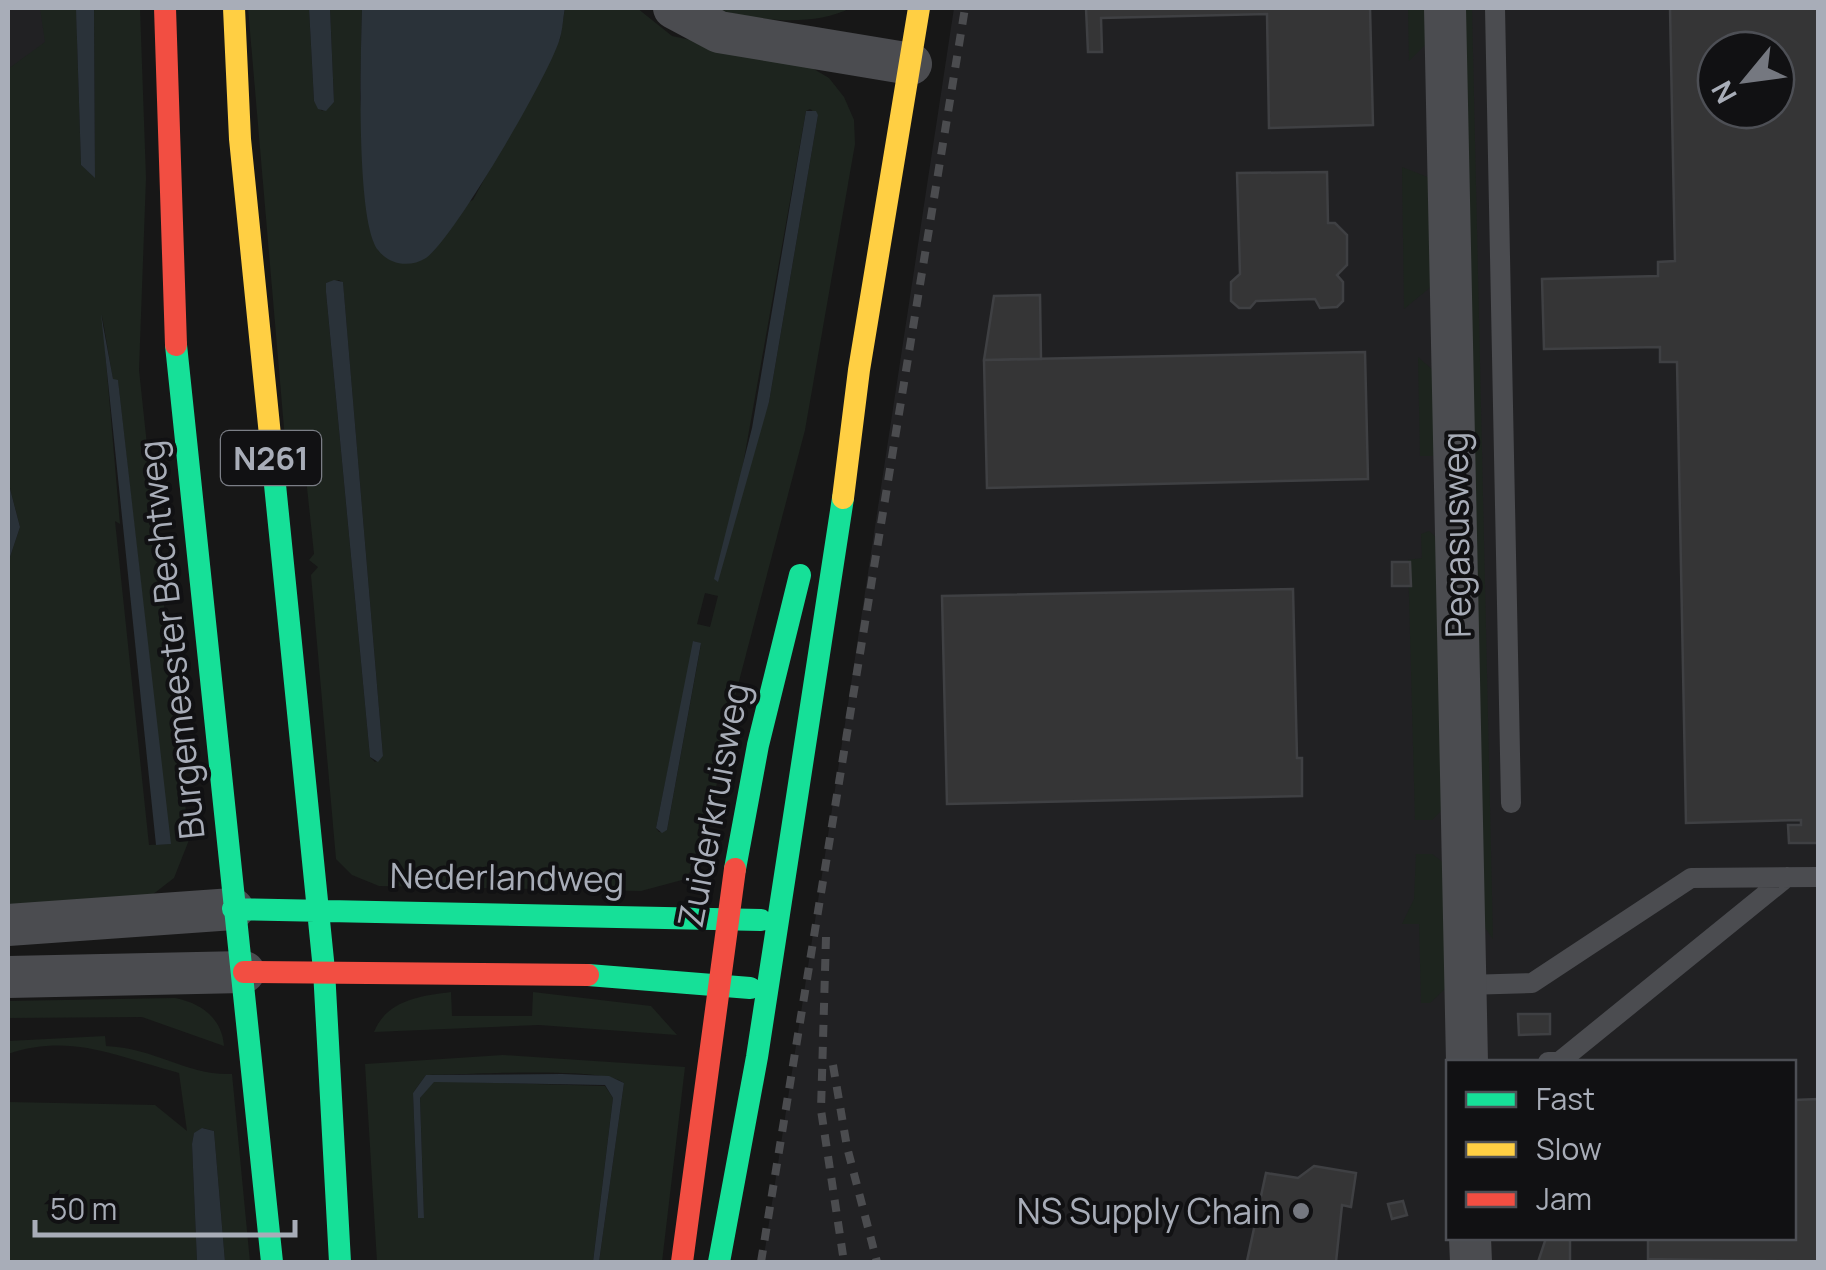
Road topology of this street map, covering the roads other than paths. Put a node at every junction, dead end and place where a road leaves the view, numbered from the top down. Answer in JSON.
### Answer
{"nodes":[{"id":1,"x":166,"y":8,"type":"edge"},
{"id":2,"x":234,"y":8,"type":"edge"},
{"id":3,"x":674,"y":8,"type":"edge"},
{"id":4,"x":919,"y":8,"type":"edge"},
{"id":5,"x":1445,"y":8,"type":"edge"},
{"id":6,"x":1494,"y":8,"type":"edge"},
{"id":7,"x":911,"y":64,"type":"junction"},
{"id":8,"x":859,"y":370,"type":"junction"},
{"id":9,"x":1511,"y":803,"type":"dead end"},
{"id":10,"x":1818,"y":876,"type":"edge"},
{"id":11,"x":1787,"y":877,"type":"junction"},
{"id":12,"x":318,"y":908,"type":"junction"},
{"id":13,"x":233,"y":909,"type":"junction"},
{"id":14,"x":726,"y":917,"type":"junction"},
{"id":15,"x":778,"y":922,"type":"junction"},
{"id":16,"x":8,"y":925,"type":"edge"},
{"id":17,"x":324,"y":970,"type":"junction"},
{"id":18,"x":244,"y":972,"type":"junction"},
{"id":19,"x":8,"y":977,"type":"edge"},
{"id":20,"x":714,"y":984,"type":"junction"},
{"id":21,"x":1466,"y":986,"type":"junction"},
{"id":22,"x":768,"y":990,"type":"junction"},
{"id":23,"x":1467,"y":1060,"type":"edge"},
{"id":24,"x":1561,"y":1060,"type":"edge"},
{"id":25,"x":272,"y":1262,"type":"edge"},
{"id":26,"x":340,"y":1262,"type":"edge"},
{"id":27,"x":682,"y":1262,"type":"edge"},
{"id":28,"x":719,"y":1262,"type":"edge"}],
"edges":[{"from":1,"to":13,"type":"street","name":"Burgemeester Bechtweg","number":"N261"},
{"from":2,"to":12,"type":"street","number":"N261"},
{"from":3,"to":7,"type":"street"},
{"from":4,"to":7,"type":"street","name":"Zuiderkruisweg"},
{"from":5,"to":21,"type":"street","name":"Pegasusweg"},
{"from":6,"to":9,"type":"lane"},
{"from":7,"to":8,"type":"street","name":"Zuiderkruisweg"},
{"from":8,"to":14,"type":"street","name":"Zuiderkruisweg"},
{"from":8,"to":15,"type":"street","name":"Zuiderkruisweg"},
{"from":10,"to":11,"type":"lane"},
{"from":11,"to":21,"type":"lane"},
{"from":11,"to":24,"type":"lane"},
{"from":12,"to":13,"type":"street","name":"Nederlandweg"},
{"from":12,"to":14,"type":"street","name":"Nederlandweg"},
{"from":12,"to":17,"type":"street","number":"N261"},
{"from":13,"to":16,"type":"street"},
{"from":13,"to":18,"type":"street","name":"Burgemeester Bechtweg","number":"N261"},
{"from":14,"to":15,"type":"street","name":"Nederlandweg"},
{"from":14,"to":20,"type":"street","name":"Zuiderkruisweg"},
{"from":15,"to":22,"type":"street","name":"Zuiderkruisweg"},
{"from":17,"to":18,"type":"street"},
{"from":17,"to":20,"type":"street"},
{"from":17,"to":26,"type":"street","number":"N261"},
{"from":18,"to":19,"type":"street"},
{"from":18,"to":25,"type":"street","name":"Burgemeester Bechtweg","number":"N261"},
{"from":20,"to":22,"type":"street"},
{"from":20,"to":27,"type":"street","name":"Zuiderkruisweg"},
{"from":21,"to":23,"type":"street","name":"Pegasusweg"},
{"from":22,"to":28,"type":"street","name":"Zuiderkruisweg"}]}
